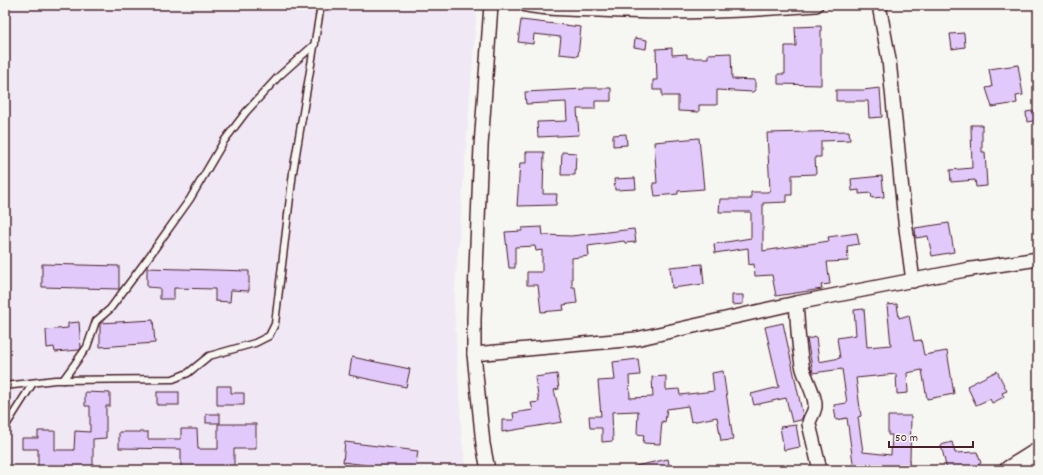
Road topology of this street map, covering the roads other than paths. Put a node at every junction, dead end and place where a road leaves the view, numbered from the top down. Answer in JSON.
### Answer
{"nodes":[{"id":1,"x":321,"y":5,"type":"edge"},
{"id":2,"x":491,"y":5,"type":"edge"},
{"id":3,"x":526,"y":5,"type":"edge"},
{"id":4,"x":816,"y":5,"type":"edge"},
{"id":5,"x":879,"y":5,"type":"edge"},
{"id":6,"x":700,"y":8,"type":"edge"},
{"id":7,"x":315,"y":44,"type":"junction"},
{"id":8,"x":1038,"y":259,"type":"edge"},
{"id":9,"x":912,"y":281,"type":"junction"},
{"id":10,"x":796,"y":303,"type":"junction"},
{"id":11,"x":474,"y":354,"type":"junction"},
{"id":12,"x":63,"y":380,"type":"junction"},
{"id":13,"x":33,"y":383,"type":"junction"},
{"id":14,"x":5,"y":386,"type":"edge"},
{"id":15,"x":5,"y":427,"type":"edge"},
{"id":16,"x":1038,"y":452,"type":"edge"},
{"id":17,"x":488,"y":470,"type":"edge"},
{"id":18,"x":820,"y":470,"type":"edge"},
{"id":19,"x":1009,"y":470,"type":"edge"}],
"edges":[{"from":1,"to":7,"type":"lane"},
{"from":2,"to":11,"type":"street"},
{"from":3,"to":6,"type":"street"},
{"from":4,"to":6,"type":"street"},
{"from":5,"to":9,"type":"street"},
{"from":7,"to":12,"type":"lane"},
{"from":7,"to":12,"type":"lane"},
{"from":8,"to":9,"type":"street"},
{"from":9,"to":10,"type":"street"},
{"from":10,"to":11,"type":"street"},
{"from":10,"to":18,"type":"street"},
{"from":11,"to":17,"type":"street"},
{"from":12,"to":13,"type":"lane"},
{"from":13,"to":14,"type":"lane"},
{"from":13,"to":15,"type":"lane"},
{"from":16,"to":19,"type":"main road"}]}
